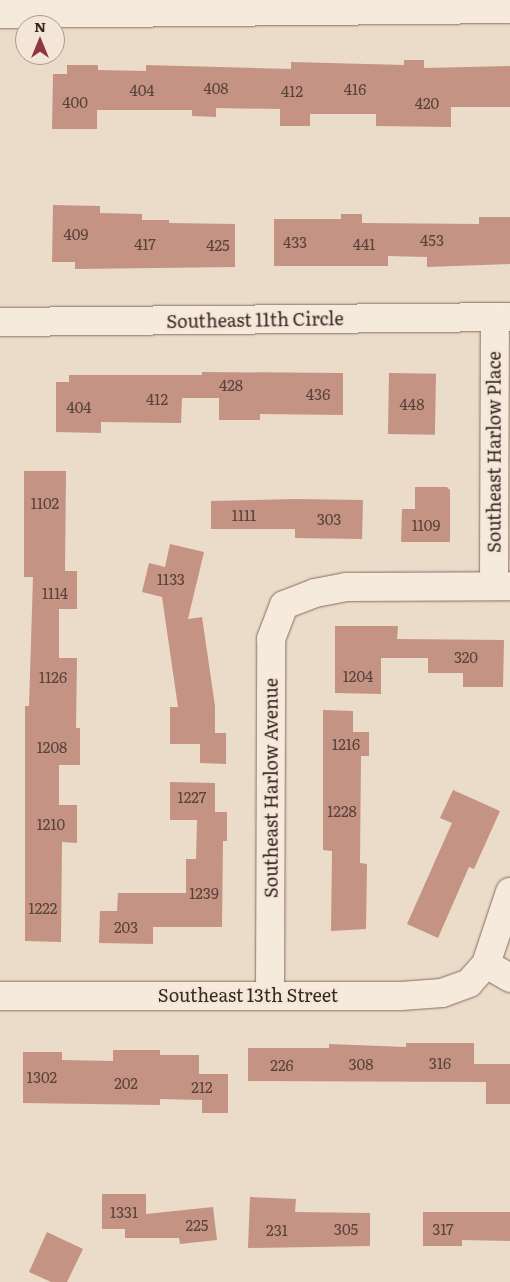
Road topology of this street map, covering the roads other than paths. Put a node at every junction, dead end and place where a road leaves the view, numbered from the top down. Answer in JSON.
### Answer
{"nodes":[{"id":1,"x":310,"y":5,"type":"edge"},
{"id":2,"x":510,"y":9,"type":"edge"},
{"id":3,"x":0,"y":14,"type":"edge"},
{"id":4,"x":502,"y":317,"type":"edge"},
{"id":5,"x":0,"y":322,"type":"edge"},
{"id":6,"x":502,"y":586,"type":"edge"},
{"id":7,"x":510,"y":892,"type":"edge"},
{"id":8,"x":486,"y":964,"type":"junction"},
{"id":9,"x":510,"y":978,"type":"edge"},
{"id":10,"x":270,"y":994,"type":"junction"},
{"id":11,"x":0,"y":996,"type":"edge"}],
"edges":[{"from":1,"to":2,"type":"street"},
{"from":1,"to":3,"type":"street"},
{"from":4,"to":5,"type":"street","name":"Southeast 11th Circle"},
{"from":4,"to":6,"type":"street","name":"Southeast Harlow Place"},
{"from":6,"to":10,"type":"street","name":"Southeast Harlow Avenue"},
{"from":7,"to":8,"type":"street"},
{"from":8,"to":9,"type":"street"},
{"from":8,"to":10,"type":"street","name":"Southeast 13th Street"},
{"from":10,"to":11,"type":"street","name":"Southeast 13th Street"}]}
